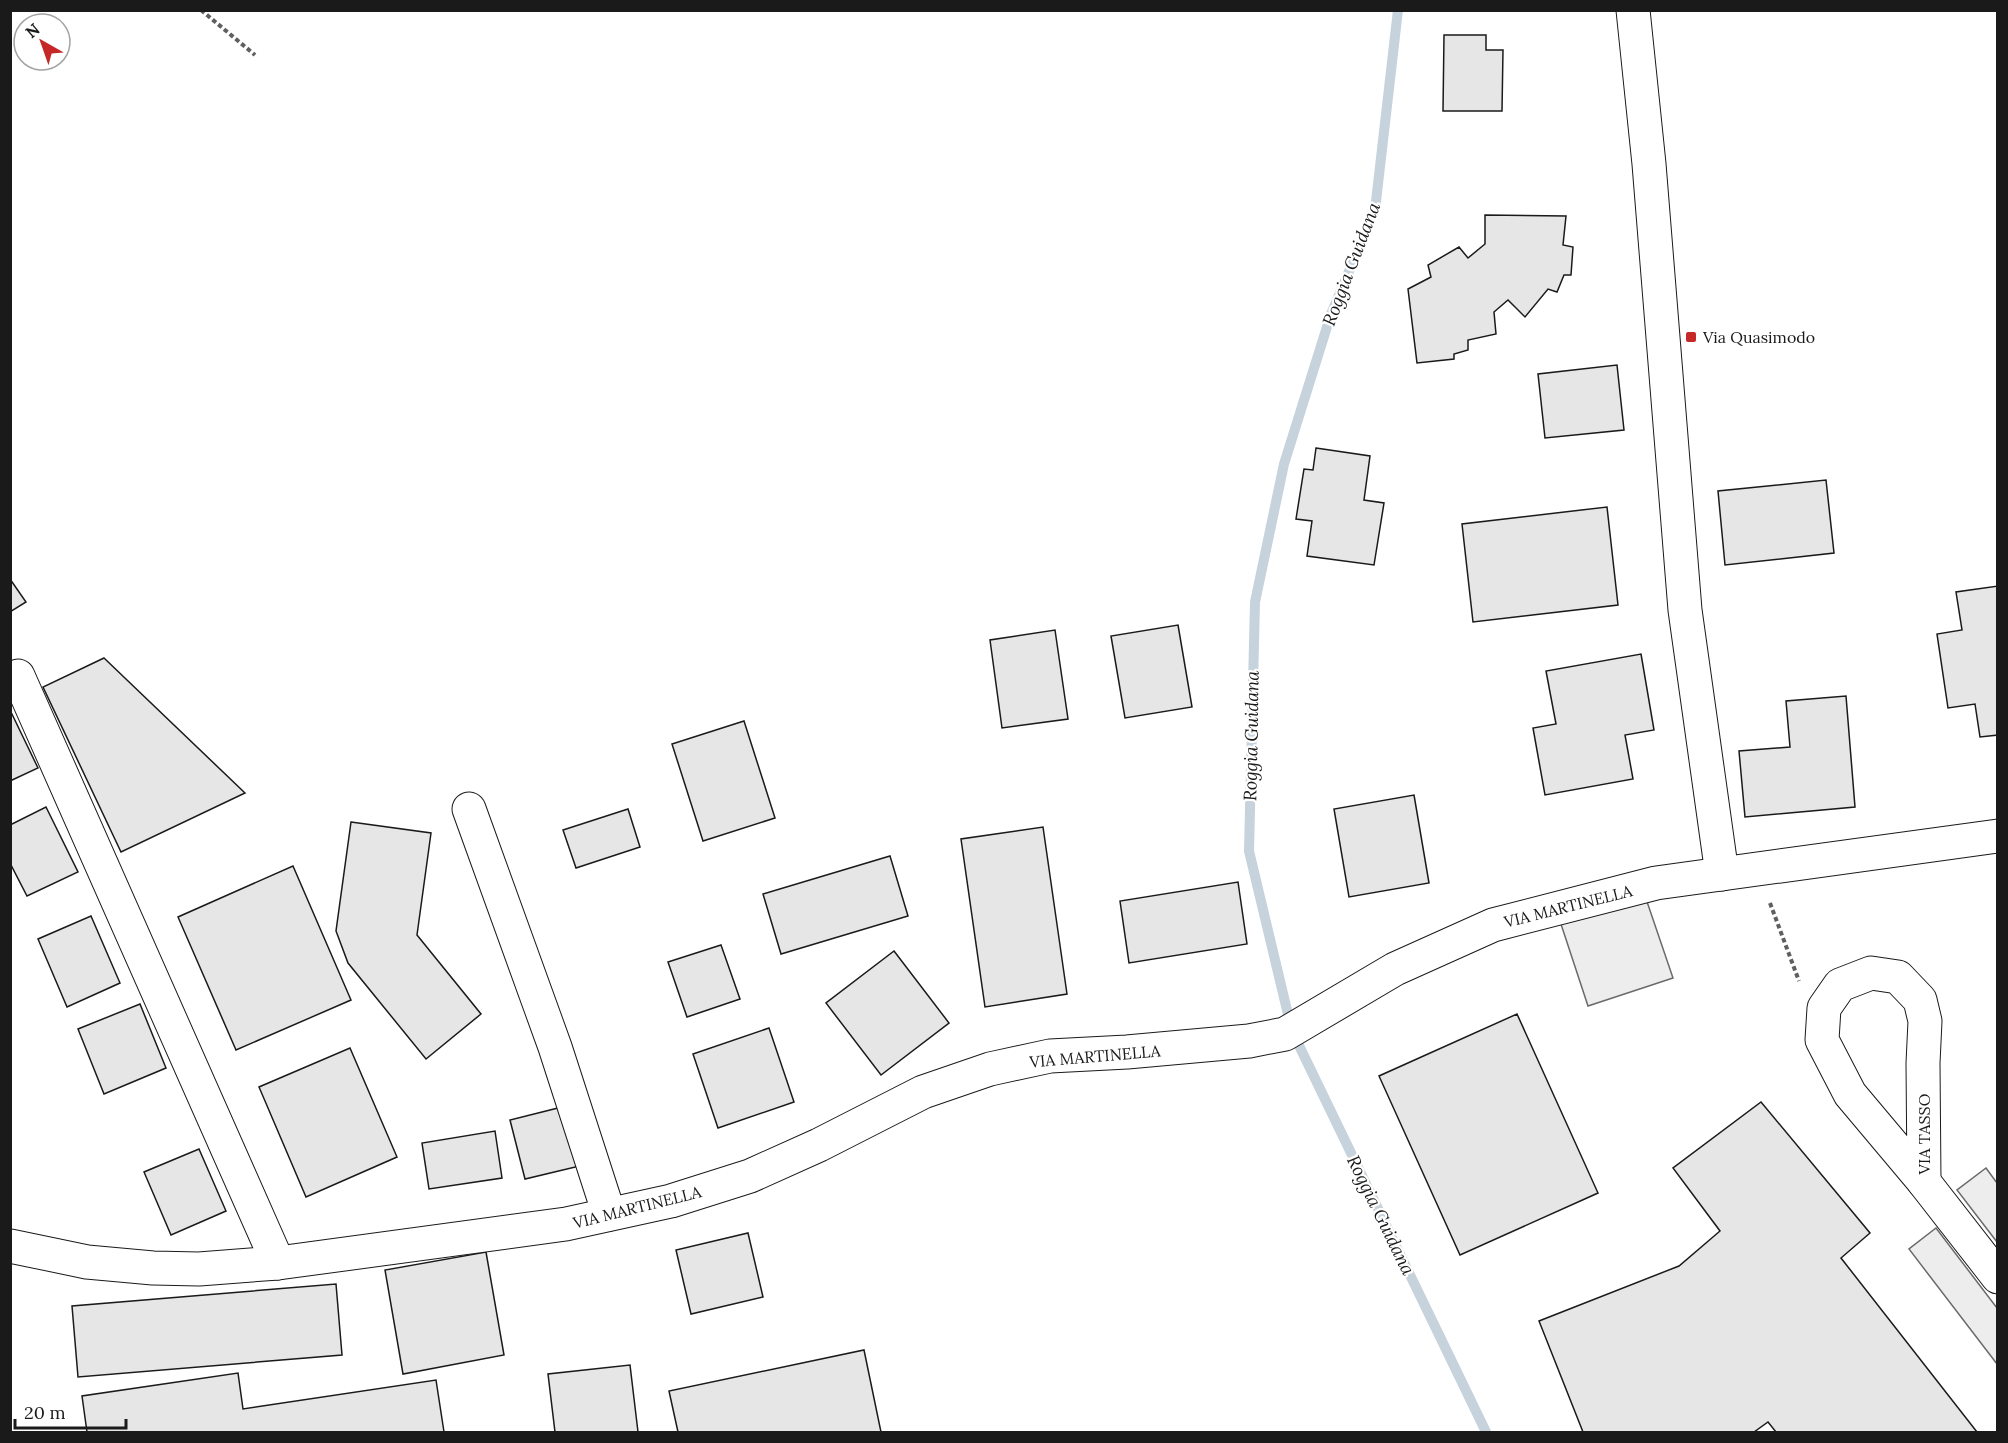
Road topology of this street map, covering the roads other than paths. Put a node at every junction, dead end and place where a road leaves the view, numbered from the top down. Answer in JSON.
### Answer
{"nodes":[{"id":1,"x":1633,"y":10,"type":"edge"},
{"id":2,"x":18,"y":676,"type":"dead end"},
{"id":3,"x":469,"y":808,"type":"dead end"},
{"id":4,"x":1998,"y":836,"type":"edge"},
{"id":5,"x":1722,"y":874,"type":"junction"},
{"id":6,"x":1924,"y":1182,"type":"junction"},
{"id":7,"x":609,"y":1214,"type":"junction"},
{"id":8,"x":10,"y":1246,"type":"edge"},
{"id":9,"x":278,"y":1263,"type":"junction"},
{"id":10,"x":1998,"y":1277,"type":"edge"}],
"edges":[{"from":1,"to":5,"type":"street"},
{"from":2,"to":9,"type":"street"},
{"from":3,"to":7,"type":"street"},
{"from":4,"to":5,"type":"street","name":"VIA MARTINELLA"},
{"from":5,"to":7,"type":"street","name":"VIA MARTINELLA"},
{"from":6,"to":6,"type":"street","name":"VIA TASSO"},
{"from":6,"to":10,"type":"street","name":"VIA TASSO"},
{"from":7,"to":9,"type":"street","name":"VIA MARTINELLA"},
{"from":8,"to":9,"type":"street","name":"VIA MARTINELLA"}]}
